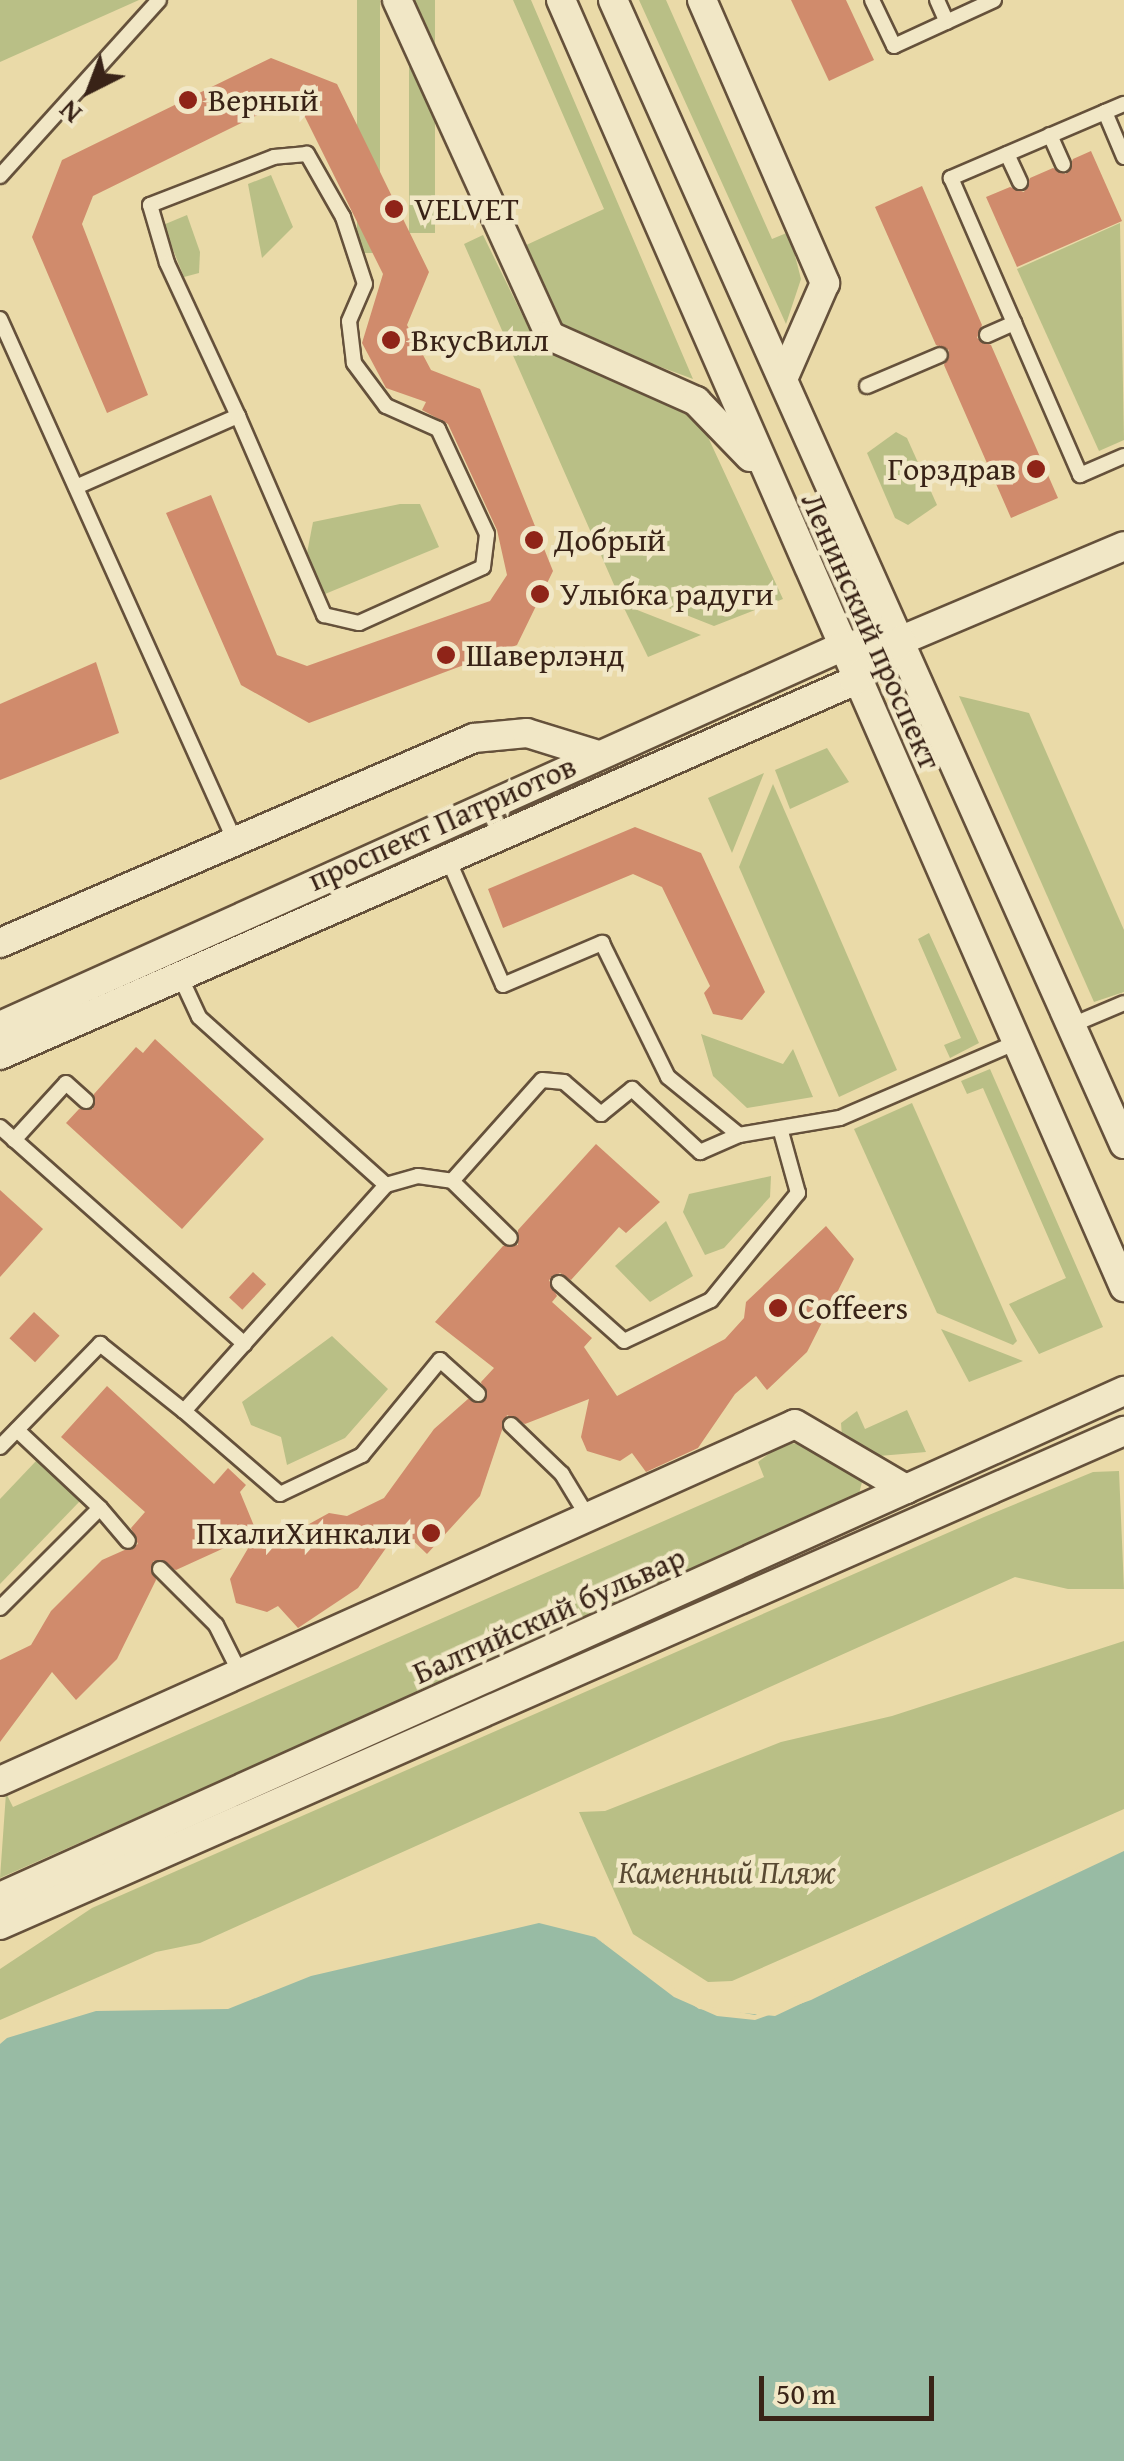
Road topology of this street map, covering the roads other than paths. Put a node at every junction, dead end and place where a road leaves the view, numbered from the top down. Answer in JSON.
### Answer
{"nodes":[{"id":1,"x":159,"y":0,"type":"edge"},
{"id":2,"x":397,"y":0,"type":"edge"},
{"id":3,"x":561,"y":0,"type":"edge"},
{"id":4,"x":614,"y":0,"type":"edge"},
{"id":5,"x":702,"y":0,"type":"edge"},
{"id":6,"x":872,"y":0,"type":"edge"},
{"id":7,"x":937,"y":0,"type":"edge"},
{"id":8,"x":991,"y":1,"type":"edge"},
{"id":9,"x":947,"y":22,"type":"junction"},
{"id":10,"x":1124,"y":104,"type":"edge"},
{"id":11,"x":1105,"y":112,"type":"junction"},
{"id":12,"x":1050,"y":135,"type":"junction"},
{"id":13,"x":1007,"y":154,"type":"junction"},
{"id":14,"x":1124,"y":157,"type":"edge"},
{"id":15,"x":1063,"y":164,"type":"dead end"},
{"id":16,"x":0,"y":176,"type":"edge"},
{"id":17,"x":1020,"y":182,"type":"dead end"},
{"id":18,"x":0,"y":318,"type":"edge"},
{"id":19,"x":1014,"y":324,"type":"junction"},
{"id":20,"x":987,"y":335,"type":"dead end"},
{"id":21,"x":940,"y":355,"type":"dead end"},
{"id":22,"x":783,"y":379,"type":"junction"},
{"id":23,"x":867,"y":386,"type":"dead end"},
{"id":24,"x":238,"y":416,"type":"junction"},
{"id":25,"x":1124,"y":456,"type":"edge"},
{"id":26,"x":762,"y":469,"type":"junction"},
{"id":27,"x":76,"y":487,"type":"junction"},
{"id":28,"x":1124,"y":546,"type":"edge"},
{"id":29,"x":902,"y":640,"type":"junction"},
{"id":30,"x":840,"y":648,"type":"junction"},
{"id":31,"x":854,"y":681,"type":"junction"},
{"id":32,"x":598,"y":756,"type":"junction"},
{"id":33,"x":234,"y":839,"type":"junction"},
{"id":34,"x":448,"y":859,"type":"junction"},
{"id":35,"x":0,"y":943,"type":"edge"},
{"id":36,"x":180,"y":976,"type":"junction"},
{"id":37,"x":1124,"y":1003,"type":"edge"},
{"id":38,"x":1072,"y":1025,"type":"junction"},
{"id":39,"x":0,"y":1026,"type":"edge"},
{"id":40,"x":1015,"y":1043,"type":"junction"},
{"id":41,"x":0,"y":1055,"type":"edge"},
{"id":42,"x":86,"y":1101,"type":"dead end"},
{"id":43,"x":0,"y":1127,"type":"edge"},
{"id":44,"x":780,"y":1128,"type":"junction"},
{"id":45,"x":739,"y":1135,"type":"junction"},
{"id":46,"x":14,"y":1140,"type":"junction"},
{"id":47,"x":1124,"y":1144,"type":"edge"},
{"id":48,"x":452,"y":1181,"type":"junction"},
{"id":49,"x":386,"y":1186,"type":"junction"},
{"id":50,"x":510,"y":1238,"type":"dead end"},
{"id":51,"x":559,"y":1283,"type":"dead end"},
{"id":52,"x":1124,"y":1287,"type":"edge"},
{"id":53,"x":244,"y":1344,"type":"junction"},
{"id":54,"x":1124,"y":1391,"type":"edge"},
{"id":55,"x":478,"y":1394,"type":"dead end"},
{"id":56,"x":184,"y":1410,"type":"junction"},
{"id":57,"x":511,"y":1424,"type":"dead end"},
{"id":58,"x":17,"y":1430,"type":"junction"},
{"id":59,"x":1124,"y":1431,"type":"edge"},
{"id":60,"x":0,"y":1447,"type":"edge"},
{"id":61,"x":906,"y":1489,"type":"junction"},
{"id":62,"x":100,"y":1508,"type":"junction"},
{"id":63,"x":588,"y":1517,"type":"junction"},
{"id":64,"x":128,"y":1540,"type":"dead end"},
{"id":65,"x":160,"y":1569,"type":"dead end"},
{"id":66,"x":0,"y":1608,"type":"edge"},
{"id":67,"x":240,"y":1673,"type":"junction"},
{"id":68,"x":0,"y":1781,"type":"edge"},
{"id":69,"x":0,"y":1896,"type":"edge"},
{"id":70,"x":0,"y":1925,"type":"edge"}],
"edges":[{"from":1,"to":16,"type":"lane"},
{"from":2,"to":26,"type":"street"},
{"from":3,"to":26,"type":"street","name":"Ленинский проспект"},
{"from":4,"to":22,"type":"street","name":"Ленинский проспект"},
{"from":5,"to":22,"type":"street"},
{"from":6,"to":9,"type":"lane"},
{"from":7,"to":9,"type":"lane"},
{"from":8,"to":9,"type":"lane"},
{"from":10,"to":11,"type":"lane"},
{"from":11,"to":12,"type":"lane"},
{"from":11,"to":14,"type":"lane"},
{"from":12,"to":13,"type":"lane"},
{"from":12,"to":15,"type":"lane"},
{"from":13,"to":17,"type":"lane"},
{"from":13,"to":19,"type":"lane"},
{"from":18,"to":27,"type":"lane"},
{"from":19,"to":20,"type":"lane"},
{"from":19,"to":25,"type":"lane"},
{"from":21,"to":23,"type":"lane"},
{"from":22,"to":29,"type":"street","name":"Ленинский проспект"},
{"from":24,"to":24,"type":"lane"},
{"from":24,"to":27,"type":"lane"},
{"from":26,"to":30,"type":"street","name":"Ленинский проспект"},
{"from":27,"to":33,"type":"lane"},
{"from":28,"to":29,"type":"street","name":"проспект Патриотов"},
{"from":29,"to":30,"type":"street","name":"проспект Патриотов"},
{"from":29,"to":31,"type":"street","name":"проспект Патриотов"},
{"from":29,"to":38,"type":"street","name":"Ленинский проспект"},
{"from":30,"to":31,"type":"street","name":"Ленинский проспект"},
{"from":30,"to":32,"type":"street","name":"проспект Патриотов"},
{"from":31,"to":34,"type":"street","name":"проспект Патриотов"},
{"from":31,"to":40,"type":"street","name":"Ленинский проспект"},
{"from":32,"to":33,"type":"street"},
{"from":32,"to":39,"type":"street","name":"проспект Патриотов"},
{"from":33,"to":35,"type":"street"},
{"from":34,"to":36,"type":"street","name":"проспект Патриотов"},
{"from":34,"to":45,"type":"lane"},
{"from":36,"to":41,"type":"street","name":"проспект Патриотов"},
{"from":36,"to":49,"type":"lane"},
{"from":37,"to":38,"type":"lane"},
{"from":38,"to":47,"type":"street","name":"Ленинский проспект"},
{"from":40,"to":44,"type":"lane"},
{"from":40,"to":52,"type":"street","name":"Ленинский проспект"},
{"from":42,"to":46,"type":"lane"},
{"from":43,"to":46,"type":"lane"},
{"from":44,"to":45,"type":"lane"},
{"from":44,"to":51,"type":"lane"},
{"from":45,"to":48,"type":"lane"},
{"from":46,"to":53,"type":"lane"},
{"from":48,"to":49,"type":"lane"},
{"from":48,"to":50,"type":"lane"},
{"from":49,"to":53,"type":"lane"},
{"from":53,"to":56,"type":"lane"},
{"from":54,"to":61,"type":"street","name":"Балтийский бульвар"},
{"from":55,"to":56,"type":"lane"},
{"from":56,"to":58,"type":"lane"},
{"from":57,"to":63,"type":"lane"},
{"from":58,"to":60,"type":"lane"},
{"from":58,"to":62,"type":"lane"},
{"from":59,"to":70,"type":"street","name":"Балтийский бульвар"},
{"from":61,"to":63,"type":"street"},
{"from":61,"to":69,"type":"street","name":"Балтийский бульвар"},
{"from":62,"to":64,"type":"lane"},
{"from":62,"to":66,"type":"lane"},
{"from":63,"to":67,"type":"street"},
{"from":65,"to":67,"type":"lane"},
{"from":67,"to":68,"type":"street"}]}
